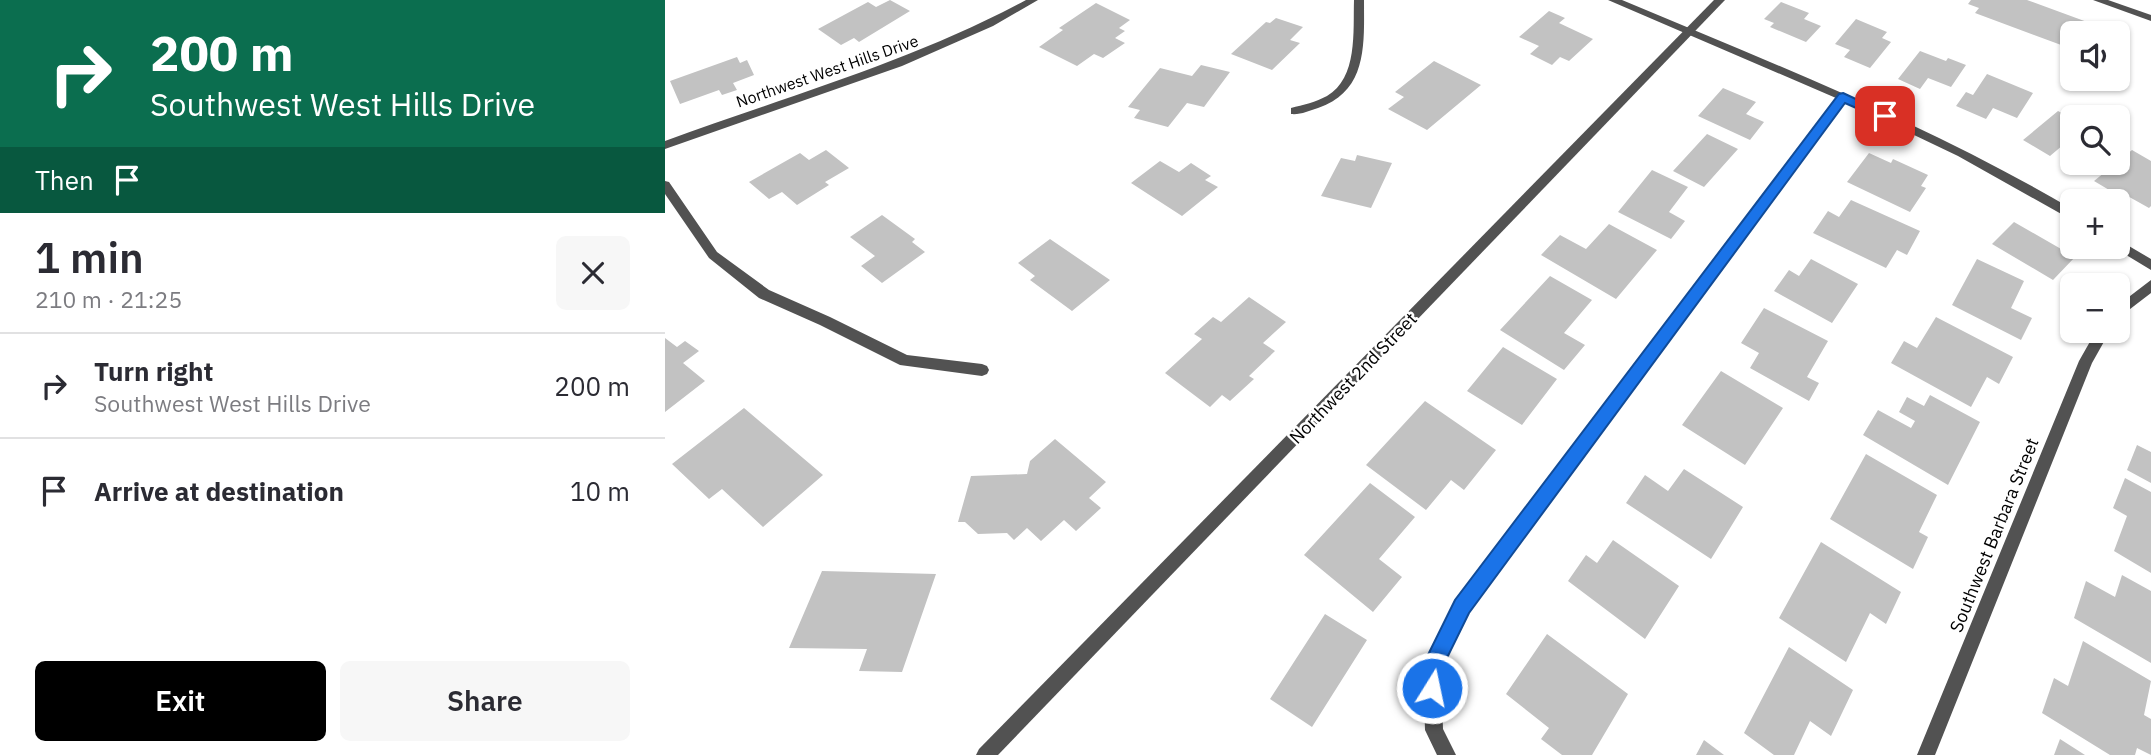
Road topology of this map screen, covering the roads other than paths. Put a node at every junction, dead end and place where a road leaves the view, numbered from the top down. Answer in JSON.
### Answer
{"nodes":[{"id":1,"x":1033,"y":0,"type":"edge"},
{"id":2,"x":1359,"y":0,"type":"edge"},
{"id":3,"x":1613,"y":0,"type":"edge"},
{"id":4,"x":1720,"y":0,"type":"edge"},
{"id":5,"x":2098,"y":0,"type":"edge"},
{"id":6,"x":2151,"y":18,"type":"edge"},
{"id":7,"x":1690,"y":33,"type":"junction"},
{"id":8,"x":1843,"y":97,"type":"junction"},
{"id":9,"x":1295,"y":111,"type":"dead end"},
{"id":10,"x":665,"y":145,"type":"edge"},
{"id":11,"x":665,"y":185,"type":"edge"},
{"id":12,"x":2060,"y":208,"type":"edge"},
{"id":13,"x":2130,"y":252,"type":"edge"},
{"id":14,"x":2151,"y":265,"type":"edge"},
{"id":15,"x":2151,"y":285,"type":"edge"},
{"id":16,"x":2130,"y":303,"type":"edge"},
{"id":17,"x":2096,"y":343,"type":"edge"},
{"id":18,"x":982,"y":370,"type":"dead end"},
{"id":19,"x":985,"y":755,"type":"edge"},
{"id":20,"x":1447,"y":755,"type":"edge"},
{"id":21,"x":1926,"y":755,"type":"edge"}],
"edges":[{"from":1,"to":10,"type":"street","name":"Northwest West Hills Drive"},
{"from":2,"to":9,"type":"street"},
{"from":3,"to":7,"type":"street"},
{"from":4,"to":7,"type":"street","name":"Northwest 2nd Street"},
{"from":5,"to":6,"type":"street"},
{"from":7,"to":8,"type":"street"},
{"from":7,"to":19,"type":"street","name":"Northwest 2nd Street"},
{"from":8,"to":12,"type":"street"},
{"from":8,"to":20,"type":"street"},
{"from":11,"to":18,"type":"street"},
{"from":13,"to":14,"type":"street"},
{"from":15,"to":16,"type":"street"},
{"from":17,"to":21,"type":"street","name":"Southwest Barbara Street"}]}
